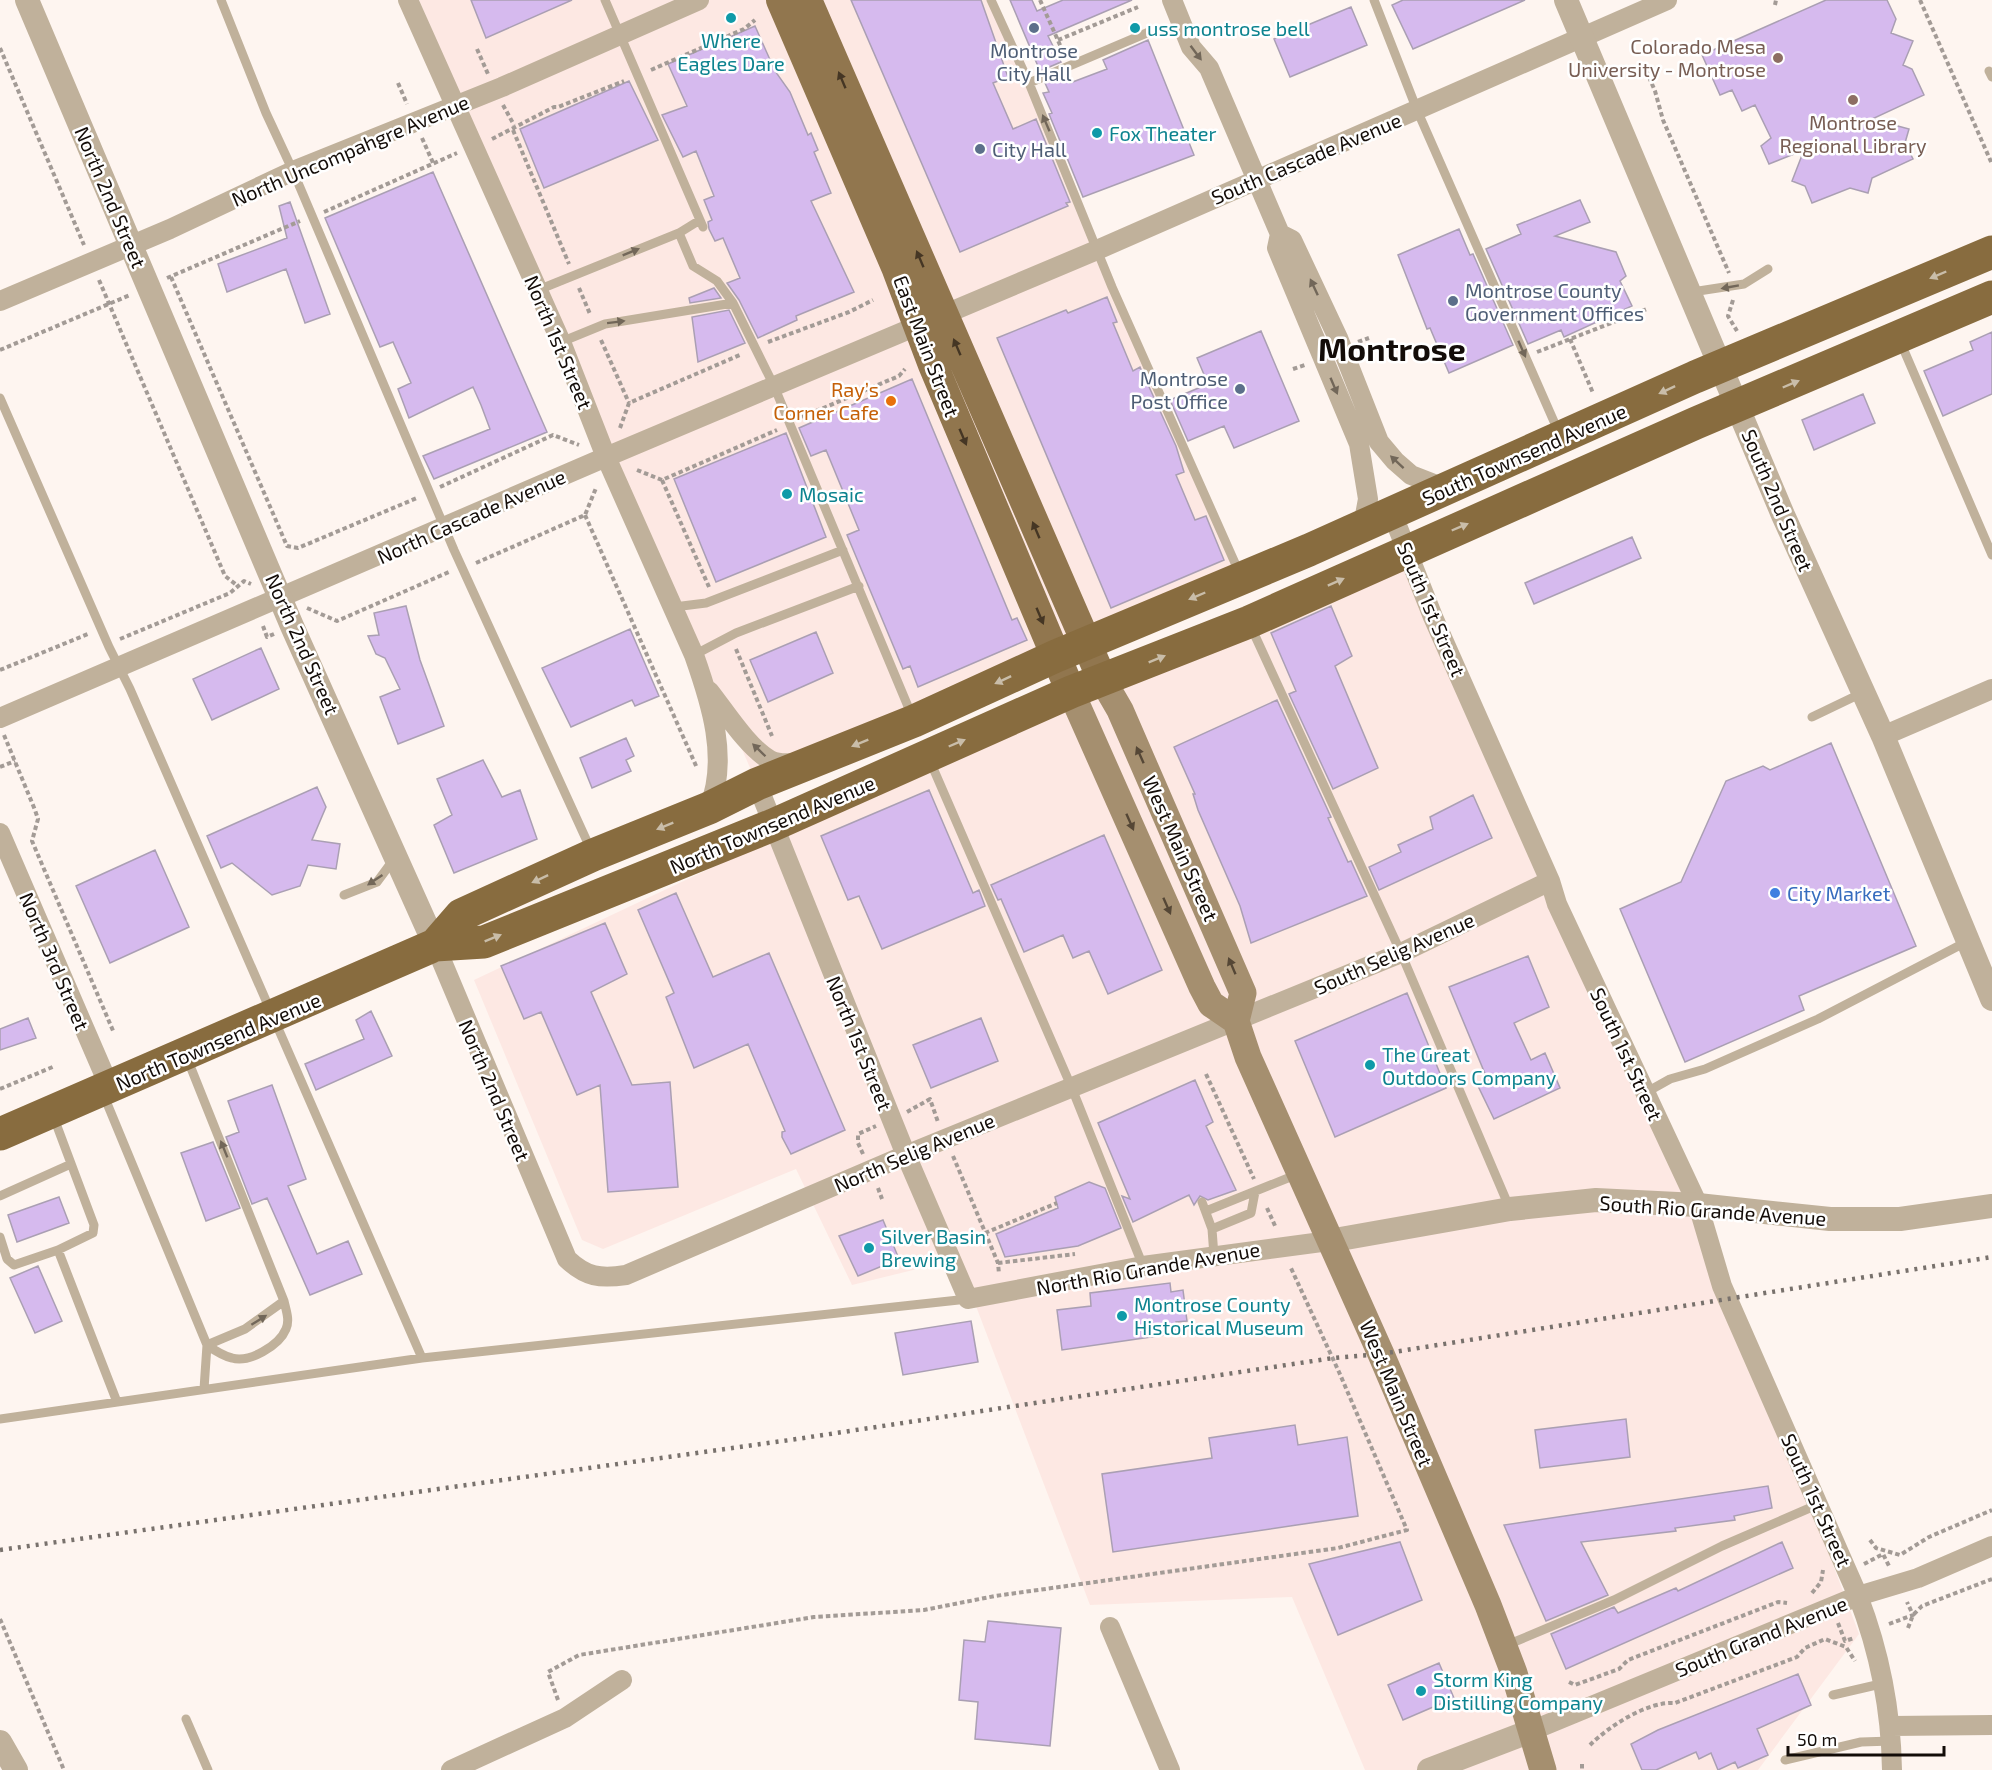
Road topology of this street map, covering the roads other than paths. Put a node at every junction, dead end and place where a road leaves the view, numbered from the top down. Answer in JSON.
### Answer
{"nodes":[{"id":1,"x":27,"y":0,"type":"edge"},
{"id":2,"x":221,"y":0,"type":"edge"},
{"id":3,"x":408,"y":0,"type":"edge"},
{"id":4,"x":605,"y":0,"type":"edge"},
{"id":5,"x":699,"y":0,"type":"edge"},
{"id":6,"x":781,"y":0,"type":"edge"},
{"id":7,"x":807,"y":0,"type":"edge"},
{"id":8,"x":991,"y":0,"type":"edge"},
{"id":9,"x":1172,"y":0,"type":"edge"},
{"id":10,"x":1374,"y":0,"type":"edge"},
{"id":11,"x":1566,"y":0,"type":"edge"},
{"id":12,"x":1667,"y":0,"type":"edge"},
{"id":13,"x":1149,"y":32,"type":"dead end"},
{"id":14,"x":619,"y":35,"type":"junction"},
{"id":15,"x":1582,"y":37,"type":"junction"},
{"id":16,"x":1029,"y":82,"type":"junction"},
{"id":17,"x":455,"y":105,"type":"junction"},
{"id":18,"x":1417,"y":110,"type":"junction"},
{"id":19,"x":293,"y":171,"type":"junction"},
{"id":20,"x":1255,"y":179,"type":"junction"},
{"id":21,"x":679,"y":233,"type":"junction"},
{"id":22,"x":1280,"y":234,"type":"junction"},
{"id":23,"x":131,"y":244,"type":"junction"},
{"id":24,"x":1097,"y":250,"type":"junction"},
{"id":25,"x":1992,"y":252,"type":"edge"},
{"id":26,"x":1768,"y":268,"type":"dead end"},
{"id":27,"x":538,"y":290,"type":"junction"},
{"id":28,"x":1688,"y":293,"type":"junction"},
{"id":29,"x":1992,"y":297,"type":"edge"},
{"id":30,"x":0,"y":301,"type":"edge"},
{"id":31,"x":733,"y":303,"type":"junction"},
{"id":32,"x":930,"y":319,"type":"junction"},
{"id":33,"x":1899,"y":339,"type":"junction"},
{"id":34,"x":561,"y":342,"type":"junction"},
{"id":35,"x":1721,"y":368,"type":"junction"},
{"id":36,"x":774,"y":386,"type":"junction"},
{"id":37,"x":0,"y":398,"type":"edge"},
{"id":38,"x":1737,"y":406,"type":"junction"},
{"id":39,"x":1561,"y":438,"type":"junction"},
{"id":40,"x":606,"y":457,"type":"junction"},
{"id":41,"x":1447,"y":489,"type":"junction"},
{"id":42,"x":1377,"y":519,"type":"junction"},
{"id":43,"x":444,"y":528,"type":"junction"},
{"id":44,"x":843,"y":550,"type":"junction"},
{"id":45,"x":1406,"y":550,"type":"junction"},
{"id":46,"x":1992,"y":555,"type":"edge"},
{"id":47,"x":1242,"y":577,"type":"junction"},
{"id":48,"x":858,"y":586,"type":"junction"},
{"id":49,"x":281,"y":598,"type":"junction"},
{"id":50,"x":674,"y":607,"type":"junction"},
{"id":51,"x":1249,"y":622,"type":"junction"},
{"id":52,"x":1071,"y":650,"type":"junction"},
{"id":53,"x":694,"y":655,"type":"junction"},
{"id":54,"x":120,"y":668,"type":"junction"},
{"id":55,"x":1102,"y":679,"type":"junction"},
{"id":56,"x":706,"y":687,"type":"junction"},
{"id":57,"x":1992,"y":689,"type":"edge"},
{"id":58,"x":1071,"y":692,"type":"junction"},
{"id":59,"x":1864,"y":692,"type":"junction"},
{"id":60,"x":1812,"y":717,"type":"dead end"},
{"id":61,"x":0,"y":718,"type":"edge"},
{"id":62,"x":915,"y":721,"type":"junction"},
{"id":63,"x":1883,"y":736,"type":"junction"},
{"id":64,"x":928,"y":756,"type":"junction"},
{"id":65,"x":813,"y":762,"type":"junction"},
{"id":66,"x":757,"y":784,"type":"junction"},
{"id":67,"x":709,"y":808,"type":"junction"},
{"id":68,"x":773,"y":825,"type":"junction"},
{"id":69,"x":0,"y":833,"type":"edge"},
{"id":70,"x":397,"y":855,"type":"junction"},
{"id":71,"x":593,"y":855,"type":"junction"},
{"id":72,"x":1550,"y":881,"type":"junction"},
{"id":73,"x":344,"y":895,"type":"dead end"},
{"id":74,"x":1968,"y":941,"type":"junction"},
{"id":75,"x":435,"y":945,"type":"junction"},
{"id":76,"x":1401,"y":952,"type":"junction"},
{"id":77,"x":1992,"y":999,"type":"edge"},
{"id":78,"x":274,"y":1017,"type":"junction"},
{"id":79,"x":1236,"y":1021,"type":"junction"},
{"id":80,"x":186,"y":1055,"type":"junction"},
{"id":81,"x":1071,"y":1086,"type":"junction"},
{"id":82,"x":106,"y":1089,"type":"junction"},
{"id":83,"x":1645,"y":1093,"type":"junction"},
{"id":84,"x":52,"y":1112,"type":"junction"},
{"id":85,"x":0,"y":1134,"type":"edge"},
{"id":86,"x":906,"y":1155,"type":"junction"},
{"id":87,"x":71,"y":1164,"type":"junction"},
{"id":88,"x":1301,"y":1173,"type":"junction"},
{"id":89,"x":1257,"y":1191,"type":"junction"},
{"id":90,"x":0,"y":1196,"type":"edge"},
{"id":91,"x":1698,"y":1205,"type":"junction"},
{"id":92,"x":1992,"y":1206,"type":"edge"},
{"id":93,"x":1510,"y":1209,"type":"junction"},
{"id":94,"x":1212,"y":1229,"type":"junction"},
{"id":95,"x":0,"y":1237,"type":"edge"},
{"id":96,"x":1329,"y":1241,"type":"junction"},
{"id":97,"x":58,"y":1250,"type":"junction"},
{"id":98,"x":1214,"y":1256,"type":"junction"},
{"id":99,"x":1143,"y":1266,"type":"junction"},
{"id":100,"x":592,"y":1276,"type":"joint"},
{"id":101,"x":968,"y":1299,"type":"junction"},
{"id":102,"x":284,"y":1301,"type":"junction"},
{"id":103,"x":207,"y":1345,"type":"junction"},
{"id":104,"x":422,"y":1358,"type":"junction"},
{"id":105,"x":204,"y":1389,"type":"junction"},
{"id":106,"x":117,"y":1402,"type":"junction"},
{"id":107,"x":0,"y":1419,"type":"edge"},
{"id":108,"x":1819,"y":1504,"type":"junction"},
{"id":109,"x":1992,"y":1546,"type":"edge"},
{"id":110,"x":1858,"y":1596,"type":"junction"},
{"id":111,"x":1110,"y":1627,"type":"dead end"},
{"id":112,"x":1504,"y":1646,"type":"junction"},
{"id":113,"x":622,"y":1680,"type":"dead end"},
{"id":114,"x":1885,"y":1683,"type":"junction"},
{"id":115,"x":1833,"y":1695,"type":"dead end"},
{"id":116,"x":186,"y":1719,"type":"dead end"},
{"id":117,"x":1992,"y":1725,"type":"edge"},
{"id":118,"x":1531,"y":1731,"type":"junction"},
{"id":119,"x":1891,"y":1733,"type":"junction"},
{"id":120,"x":0,"y":1742,"type":"edge"},
{"id":121,"x":1785,"y":1761,"type":"dead end"},
{"id":122,"x":16,"y":1770,"type":"edge"},
{"id":123,"x":208,"y":1770,"type":"edge"},
{"id":124,"x":451,"y":1770,"type":"edge"},
{"id":125,"x":1170,"y":1770,"type":"edge"},
{"id":126,"x":1429,"y":1770,"type":"edge"},
{"id":127,"x":1543,"y":1770,"type":"edge"},
{"id":128,"x":1892,"y":1770,"type":"edge"}],
"edges":[{"from":1,"to":23,"type":"street","name":"North 2nd Street"},
{"from":2,"to":19,"type":"lane"},
{"from":3,"to":17,"type":"street","name":"North 1st Street"},
{"from":4,"to":14,"type":"lane"},
{"from":5,"to":14,"type":"street","name":"North Uncompahgre Avenue"},
{"from":6,"to":32,"type":"main road","name":"East Main Street"},
{"from":32,"to":7,"type":"main road","name":"East Main Street","one_way":true},
{"from":8,"to":16,"type":"lane"},
{"from":9,"to":20,"type":"street","name":"South 1st Street","one_way":true},
{"from":10,"to":18,"type":"lane"},
{"from":11,"to":15,"type":"street","name":"South 2nd Street"},
{"from":12,"to":15,"type":"street","name":"South Cascade Avenue"},
{"from":13,"to":16,"type":"lane"},
{"from":14,"to":17,"type":"street","name":"North Uncompahgre Avenue"},
{"from":14,"to":21,"type":"lane"},
{"from":15,"to":18,"type":"street","name":"South Cascade Avenue"},
{"from":15,"to":28,"type":"street","name":"South 2nd Street"},
{"from":24,"to":16,"type":"lane","one_way":true},
{"from":17,"to":19,"type":"street","name":"North Uncompahgre Avenue"},
{"from":17,"to":27,"type":"street","name":"North 1st Street"},
{"from":18,"to":20,"type":"street","name":"South Cascade Avenue"},
{"from":18,"to":39,"type":"lane","one_way":true},
{"from":19,"to":23,"type":"street","name":"North Uncompahgre Avenue"},
{"from":19,"to":43,"type":"lane"},
{"from":20,"to":22,"type":"street","name":"South 1st Street"},
{"from":20,"to":24,"type":"street","name":"South Cascade Avenue"},
{"from":27,"to":21,"type":"lane","one_way":true},
{"from":21,"to":31,"type":"lane"},
{"from":41,"to":22,"type":"street","name":"South 1st Street","one_way":true},
{"from":22,"to":42,"type":"street","name":"South 1st Street","one_way":true},
{"from":23,"to":30,"type":"street","name":"North Uncompahgre Avenue"},
{"from":23,"to":49,"type":"street","name":"North 2nd Street"},
{"from":24,"to":32,"type":"street","name":"South Cascade Avenue"},
{"from":24,"to":47,"type":"lane"},
{"from":25,"to":35,"type":"highway","name":"South Townsend Avenue","one_way":true},
{"from":26,"to":28,"type":"lane","one_way":true},
{"from":27,"to":34,"type":"street","name":"North 1st Street"},
{"from":28,"to":35,"type":"street","name":"South 2nd Street"},
{"from":29,"to":33,"type":"highway","name":"South Townsend Avenue"},
{"from":34,"to":31,"type":"lane","one_way":true},
{"from":31,"to":36,"type":"lane"},
{"from":32,"to":36,"type":"street","name":"North Cascade Avenue"},
{"from":32,"to":52,"type":"main road","name":"East Main Street"},
{"from":38,"to":33,"type":"highway","name":"South Townsend Avenue","one_way":true},
{"from":33,"to":46,"type":"lane"},
{"from":34,"to":40,"type":"street","name":"North 1st Street"},
{"from":35,"to":38,"type":"street","name":"South 2nd Street"},
{"from":35,"to":39,"type":"highway","name":"South Townsend Avenue","one_way":true},
{"from":36,"to":40,"type":"street","name":"North Cascade Avenue"},
{"from":36,"to":44,"type":"lane"},
{"from":37,"to":54,"type":"lane"},
{"from":45,"to":38,"type":"highway","name":"South Townsend Avenue","one_way":true},
{"from":38,"to":59,"type":"street","name":"South 2nd Street"},
{"from":39,"to":41,"type":"highway","name":"South Townsend Avenue"},
{"from":40,"to":43,"type":"street","name":"North Cascade Avenue"},
{"from":40,"to":50,"type":"street","name":"North 1st Street"},
{"from":41,"to":42,"type":"highway","name":"South Townsend Avenue"},
{"from":42,"to":45,"type":"street","name":"South 1st Street"},
{"from":42,"to":47,"type":"highway","name":"South Townsend Avenue"},
{"from":43,"to":49,"type":"street","name":"North Cascade Avenue"},
{"from":43,"to":71,"type":"lane"},
{"from":44,"to":48,"type":"lane"},
{"from":44,"to":50,"type":"lane"},
{"from":51,"to":45,"type":"highway","name":"South Townsend Avenue","one_way":true},
{"from":45,"to":72,"type":"street","name":"South 1st Street"},
{"from":47,"to":52,"type":"highway","name":"South Townsend Avenue","one_way":true},
{"from":48,"to":53,"type":"lane"},
{"from":48,"to":62,"type":"lane"},
{"from":49,"to":54,"type":"street","name":"North Cascade Avenue"},
{"from":49,"to":70,"type":"street","name":"North 2nd Street"},
{"from":50,"to":53,"type":"street","name":"North 1st Street"},
{"from":55,"to":51,"type":"highway","name":"South Townsend Avenue","one_way":true},
{"from":51,"to":76,"type":"lane"},
{"from":52,"to":55,"type":"main road","name":"East Main Street"},
{"from":52,"to":58,"type":"main road","name":"East Main Street"},
{"from":52,"to":62,"type":"highway","name":"North Townsend Avenue","one_way":true},
{"from":53,"to":56,"type":"street","name":"North 1st Street"},
{"from":54,"to":61,"type":"street","name":"North Cascade Avenue"},
{"from":54,"to":78,"type":"lane"},
{"from":55,"to":58,"type":"highway","name":"North Townsend Avenue"},
{"from":79,"to":55,"type":"main road","name":"West Main Street","one_way":true},
{"from":65,"to":56,"type":"street","name":"North 1st Street","one_way":true},
{"from":56,"to":67,"type":"street","name":"North 1st Street"},
{"from":57,"to":63,"type":"street"},
{"from":64,"to":58,"type":"highway","name":"North Townsend Avenue","one_way":true},
{"from":58,"to":79,"type":"main road","name":"West Main Street","one_way":true},
{"from":59,"to":60,"type":"lane"},
{"from":59,"to":63,"type":"street","name":"South 2nd Street"},
{"from":62,"to":65,"type":"highway","name":"North Townsend Avenue","one_way":true},
{"from":63,"to":74,"type":"street","name":"South 2nd Street"},
{"from":64,"to":68,"type":"highway","name":"North Townsend Avenue"},
{"from":64,"to":81,"type":"lane"},
{"from":65,"to":66,"type":"highway","name":"North Townsend Avenue"},
{"from":66,"to":67,"type":"highway","name":"North Townsend Avenue"},
{"from":66,"to":68,"type":"street","name":"North 1st Street"},
{"from":67,"to":71,"type":"highway","name":"North Townsend Avenue","one_way":true},
{"from":75,"to":68,"type":"highway","name":"North Townsend Avenue","one_way":true},
{"from":68,"to":86,"type":"street","name":"North 1st Street"},
{"from":69,"to":82,"type":"street","name":"North 3rd Street"},
{"from":70,"to":73,"type":"lane","one_way":true},
{"from":70,"to":75,"type":"street","name":"North 2nd Street"},
{"from":71,"to":75,"type":"highway","name":"North Townsend Avenue","one_way":true},
{"from":72,"to":76,"type":"street","name":"South Selig Avenue"},
{"from":72,"to":83,"type":"street","name":"South 1st Street"},
{"from":74,"to":77,"type":"street","name":"South 2nd Street"},
{"from":74,"to":83,"type":"lane"},
{"from":75,"to":78,"type":"highway","name":"North Townsend Avenue"},
{"from":75,"to":100,"type":"street","name":"North 2nd Street"},
{"from":76,"to":79,"type":"street","name":"South Selig Avenue"},
{"from":76,"to":93,"type":"lane"},
{"from":78,"to":80,"type":"highway","name":"North Townsend Avenue"},
{"from":78,"to":104,"type":"lane"},
{"from":79,"to":81,"type":"street","name":"North Selig Avenue"},
{"from":79,"to":88,"type":"main road","name":"West Main Street"},
{"from":80,"to":82,"type":"highway","name":"North Townsend Avenue"},
{"from":102,"to":80,"type":"lane","one_way":true},
{"from":81,"to":86,"type":"street","name":"North Selig Avenue"},
{"from":81,"to":99,"type":"lane"},
{"from":82,"to":84,"type":"highway","name":"North Townsend Avenue"},
{"from":82,"to":103,"type":"lane"},
{"from":83,"to":91,"type":"street","name":"South 1st Street"},
{"from":84,"to":85,"type":"highway","name":"North Townsend Avenue"},
{"from":84,"to":87,"type":"lane"},
{"from":86,"to":100,"type":"street","name":"North Selig Avenue"},
{"from":86,"to":101,"type":"street","name":"North 1st Street"},
{"from":87,"to":90,"type":"lane"},
{"from":87,"to":97,"type":"lane"},
{"from":88,"to":89,"type":"lane"},
{"from":88,"to":96,"type":"main road","name":"West Main Street"},
{"from":89,"to":94,"type":"lane"},
{"from":89,"to":94,"type":"lane"},
{"from":91,"to":92,"type":"street","name":"South Rio Grande Avenue"},
{"from":91,"to":93,"type":"street","name":"South Rio Grande Avenue"},
{"from":91,"to":108,"type":"street","name":"South 1st Street"},
{"from":93,"to":96,"type":"street","name":"South Rio Grande Avenue"},
{"from":94,"to":98,"type":"lane"},
{"from":95,"to":97,"type":"lane"},
{"from":96,"to":98,"type":"street","name":"North Rio Grande Avenue"},
{"from":96,"to":112,"type":"main road","name":"West Main Street"},
{"from":97,"to":106,"type":"lane"},
{"from":98,"to":99,"type":"street","name":"North Rio Grande Avenue"},
{"from":99,"to":101,"type":"street","name":"North Rio Grande Avenue"},
{"from":101,"to":104,"type":"lane"},
{"from":103,"to":102,"type":"lane","one_way":true},
{"from":102,"to":103,"type":"lane"},
{"from":103,"to":105,"type":"lane"},
{"from":104,"to":105,"type":"lane"},
{"from":105,"to":106,"type":"lane"},
{"from":106,"to":107,"type":"lane"},
{"from":108,"to":110,"type":"street","name":"South 1st Street"},
{"from":108,"to":112,"type":"lane"},
{"from":109,"to":110,"type":"street","name":"South Grand Avenue"},
{"from":110,"to":114,"type":"street","name":"South 1st Street"},
{"from":110,"to":118,"type":"street","name":"South Grand Avenue"},
{"from":111,"to":125,"type":"street"},
{"from":112,"to":118,"type":"main road","name":"West Main Street"},
{"from":113,"to":124,"type":"street"},
{"from":114,"to":115,"type":"lane"},
{"from":114,"to":119,"type":"street","name":"South 1st Street"},
{"from":116,"to":123,"type":"lane"},
{"from":117,"to":119,"type":"street"},
{"from":118,"to":126,"type":"street"},
{"from":118,"to":127,"type":"main road","name":"West Main Street"},
{"from":119,"to":121,"type":"lane"},
{"from":119,"to":128,"type":"street","name":"South 1st Street"},
{"from":120,"to":122,"type":"street"}]}
